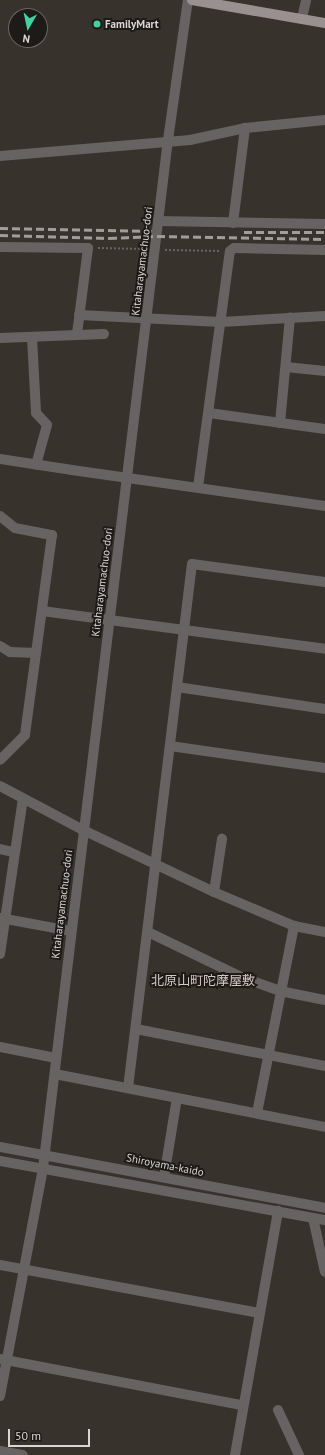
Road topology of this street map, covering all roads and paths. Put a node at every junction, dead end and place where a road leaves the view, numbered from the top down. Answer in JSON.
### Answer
{"nodes":[{"id":1,"x":188,"y":0,"type":"edge"},
{"id":2,"x":192,"y":0,"type":"edge"},
{"id":3,"x":306,"y":0,"type":"edge"},
{"id":4,"x":302,"y":18,"type":"junction"},
{"id":5,"x":325,"y":23,"type":"edge"},
{"id":6,"x":325,"y":120,"type":"edge"},
{"id":7,"x":245,"y":128,"type":"junction"},
{"id":8,"x":168,"y":140,"type":"junction"},
{"id":9,"x":0,"y":156,"type":"edge"},
{"id":10,"x":158,"y":222,"type":"junction"},
{"id":11,"x":233,"y":223,"type":"junction"},
{"id":12,"x":325,"y":224,"type":"edge"},
{"id":13,"x":0,"y":247,"type":"edge"},
{"id":14,"x":88,"y":248,"type":"junction"},
{"id":15,"x":325,"y":250,"type":"edge"},
{"id":16,"x":230,"y":251,"type":"junction"},
{"id":17,"x":146,"y":257,"type":"dead end"},
{"id":18,"x":164,"y":258,"type":"dead end"},
{"id":19,"x":79,"y":315,"type":"junction"},
{"id":20,"x":325,"y":316,"type":"edge"},
{"id":21,"x":147,"y":318,"type":"junction"},
{"id":22,"x":290,"y":318,"type":"junction"},
{"id":23,"x":221,"y":322,"type":"junction"},
{"id":24,"x":76,"y":334,"type":"junction"},
{"id":25,"x":104,"y":334,"type":"dead end"},
{"id":26,"x":0,"y":338,"type":"edge"},
{"id":27,"x":32,"y":338,"type":"junction"},
{"id":28,"x":286,"y":367,"type":"junction"},
{"id":29,"x":325,"y":371,"type":"edge"},
{"id":30,"x":209,"y":414,"type":"junction"},
{"id":31,"x":280,"y":423,"type":"junction"},
{"id":32,"x":325,"y":429,"type":"edge"},
{"id":33,"x":0,"y":459,"type":"edge"},
{"id":34,"x":36,"y":465,"type":"junction"},
{"id":35,"x":126,"y":478,"type":"junction"},
{"id":36,"x":198,"y":487,"type":"junction"},
{"id":37,"x":325,"y":506,"type":"edge"},
{"id":38,"x":0,"y":516,"type":"edge"},
{"id":39,"x":325,"y":582,"type":"edge"},
{"id":40,"x":42,"y":611,"type":"junction"},
{"id":41,"x":109,"y":619,"type":"junction"},
{"id":42,"x":184,"y":628,"type":"junction"},
{"id":43,"x":0,"y":646,"type":"edge"},
{"id":44,"x":325,"y":649,"type":"edge"},
{"id":45,"x":36,"y":654,"type":"junction"},
{"id":46,"x":177,"y":687,"type":"junction"},
{"id":47,"x":325,"y":709,"type":"edge"},
{"id":48,"x":170,"y":746,"type":"junction"},
{"id":49,"x":0,"y":760,"type":"edge"},
{"id":50,"x":325,"y":768,"type":"edge"},
{"id":51,"x":0,"y":786,"type":"edge"},
{"id":52,"x":23,"y":799,"type":"junction"},
{"id":53,"x":83,"y":830,"type":"junction"},
{"id":54,"x":222,"y":839,"type":"dead end"},
{"id":55,"x":0,"y":849,"type":"edge"},
{"id":56,"x":13,"y":852,"type":"junction"},
{"id":57,"x":155,"y":866,"type":"junction"},
{"id":58,"x":214,"y":892,"type":"junction"},
{"id":59,"x":2,"y":919,"type":"edge"},
{"id":60,"x":294,"y":926,"type":"junction"},
{"id":61,"x":70,"y":931,"type":"junction"},
{"id":62,"x":148,"y":932,"type":"junction"},
{"id":63,"x":325,"y":932,"type":"edge"},
{"id":64,"x":0,"y":954,"type":"edge"},
{"id":65,"x":280,"y":991,"type":"junction"},
{"id":66,"x":325,"y":1000,"type":"edge"},
{"id":67,"x":136,"y":1029,"type":"junction"},
{"id":68,"x":0,"y":1048,"type":"edge"},
{"id":69,"x":269,"y":1055,"type":"junction"},
{"id":70,"x":56,"y":1058,"type":"junction"},
{"id":71,"x":325,"y":1066,"type":"edge"},
{"id":72,"x":55,"y":1074,"type":"junction"},
{"id":73,"x":128,"y":1088,"type":"junction"},
{"id":74,"x":177,"y":1098,"type":"junction"},
{"id":75,"x":257,"y":1114,"type":"junction"},
{"id":76,"x":325,"y":1127,"type":"edge"},
{"id":77,"x":0,"y":1147,"type":"edge"},
{"id":78,"x":44,"y":1155,"type":"junction"},
{"id":79,"x":0,"y":1161,"type":"edge"},
{"id":80,"x":42,"y":1168,"type":"junction"},
{"id":81,"x":164,"y":1177,"type":"junction"},
{"id":82,"x":325,"y":1208,"type":"edge"},
{"id":83,"x":278,"y":1211,"type":"junction"},
{"id":84,"x":313,"y":1218,"type":"junction"},
{"id":85,"x":325,"y":1220,"type":"edge"},
{"id":86,"x":0,"y":1265,"type":"edge"},
{"id":87,"x":23,"y":1269,"type":"junction"},
{"id":88,"x":325,"y":1272,"type":"edge"},
{"id":89,"x":259,"y":1313,"type":"junction"},
{"id":90,"x":3,"y":1360,"type":"edge"},
{"id":91,"x":0,"y":1396,"type":"edge"},
{"id":92,"x":242,"y":1405,"type":"junction"},
{"id":93,"x":278,"y":1410,"type":"dead end"},
{"id":94,"x":0,"y":1451,"type":"edge"},
{"id":95,"x":23,"y":1455,"type":"edge"},
{"id":96,"x":235,"y":1455,"type":"edge"},
{"id":97,"x":299,"y":1455,"type":"edge"}],
"edges":[{"from":1,"to":8,"type":"street","name":"Kitaharayamachuo-dori"},
{"from":2,"to":4,"type":"main road"},
{"from":3,"to":4,"type":"street"},
{"from":4,"to":5,"type":"main road"},
{"from":6,"to":7,"type":"street"},
{"from":7,"to":8,"type":"street"},
{"from":7,"to":11,"type":"street"},
{"from":8,"to":9,"type":"street"},
{"from":8,"to":10,"type":"street","name":"Kitaharayamachuo-dori"},
{"from":10,"to":11,"type":"street"},
{"from":10,"to":21,"type":"street","name":"Kitaharayamachuo-dori"},
{"from":11,"to":12,"type":"street"},
{"from":13,"to":14,"type":"street"},
{"from":14,"to":17,"type":"path"},
{"from":14,"to":19,"type":"street"},
{"from":15,"to":16,"type":"street"},
{"from":16,"to":18,"type":"path"},
{"from":16,"to":23,"type":"street"},
{"from":19,"to":21,"type":"street"},
{"from":19,"to":24,"type":"street"},
{"from":20,"to":22,"type":"street"},
{"from":21,"to":23,"type":"street"},
{"from":21,"to":35,"type":"street","name":"Kitaharayamachuo-dori"},
{"from":22,"to":23,"type":"street"},
{"from":22,"to":28,"type":"street"},
{"from":23,"to":30,"type":"street"},
{"from":24,"to":25,"type":"street"},
{"from":24,"to":27,"type":"street"},
{"from":26,"to":27,"type":"street"},
{"from":27,"to":34,"type":"street"},
{"from":28,"to":29,"type":"street"},
{"from":28,"to":31,"type":"street"},
{"from":30,"to":31,"type":"street"},
{"from":30,"to":36,"type":"street"},
{"from":31,"to":32,"type":"street"},
{"from":33,"to":34,"type":"street"},
{"from":34,"to":35,"type":"street"},
{"from":35,"to":36,"type":"street"},
{"from":35,"to":41,"type":"street","name":"Kitaharayamachuo-dori"},
{"from":36,"to":37,"type":"street"},
{"from":38,"to":40,"type":"street"},
{"from":39,"to":42,"type":"street"},
{"from":40,"to":41,"type":"street"},
{"from":40,"to":45,"type":"street"},
{"from":41,"to":42,"type":"street"},
{"from":41,"to":53,"type":"street","name":"Kitaharayamachuo-dori"},
{"from":42,"to":44,"type":"street"},
{"from":42,"to":46,"type":"street"},
{"from":43,"to":45,"type":"street"},
{"from":45,"to":49,"type":"street"},
{"from":46,"to":47,"type":"street"},
{"from":46,"to":48,"type":"street"},
{"from":48,"to":50,"type":"street"},
{"from":48,"to":57,"type":"street"},
{"from":51,"to":52,"type":"street"},
{"from":52,"to":53,"type":"street"},
{"from":52,"to":56,"type":"street"},
{"from":53,"to":57,"type":"street"},
{"from":53,"to":61,"type":"street","name":"Kitaharayamachuo-dori"},
{"from":54,"to":58,"type":"street"},
{"from":55,"to":56,"type":"street"},
{"from":56,"to":59,"type":"street"},
{"from":57,"to":58,"type":"street"},
{"from":57,"to":62,"type":"street"},
{"from":58,"to":60,"type":"street"},
{"from":59,"to":61,"type":"street"},
{"from":59,"to":64,"type":"street"},
{"from":60,"to":63,"type":"street"},
{"from":60,"to":65,"type":"street"},
{"from":61,"to":70,"type":"street","name":"Kitaharayamachuo-dori"},
{"from":62,"to":65,"type":"street"},
{"from":62,"to":67,"type":"street"},
{"from":65,"to":66,"type":"street"},
{"from":65,"to":69,"type":"street"},
{"from":67,"to":69,"type":"street"},
{"from":67,"to":73,"type":"street"},
{"from":68,"to":70,"type":"street"},
{"from":69,"to":71,"type":"street"},
{"from":69,"to":75,"type":"street"},
{"from":70,"to":72,"type":"street","name":"Kitaharayamachuo-dori"},
{"from":72,"to":73,"type":"street"},
{"from":72,"to":78,"type":"street","name":"Kitaharayamachuo-dori"},
{"from":73,"to":74,"type":"street"},
{"from":74,"to":75,"type":"street"},
{"from":74,"to":81,"type":"street"},
{"from":75,"to":76,"type":"street"},
{"from":77,"to":78,"type":"street","name":"Shiroyama-kaido"},
{"from":78,"to":80,"type":"street","name":"Kitaharayamachuo-dori"},
{"from":78,"to":81,"type":"street","name":"Shiroyama-kaido"},
{"from":79,"to":80,"type":"street"},
{"from":80,"to":83,"type":"street"},
{"from":80,"to":87,"type":"street","name":"Kitaharayamachuo-dori"},
{"from":81,"to":82,"type":"street","name":"Shiroyama-kaido"},
{"from":83,"to":84,"type":"street"},
{"from":83,"to":89,"type":"street"},
{"from":84,"to":85,"type":"street"},
{"from":84,"to":88,"type":"street"},
{"from":86,"to":87,"type":"street"},
{"from":87,"to":89,"type":"street"},
{"from":87,"to":90,"type":"street","name":"Kitaharayamachuo-dori"},
{"from":89,"to":92,"type":"street"},
{"from":90,"to":91,"type":"street","name":"Kitaharayamachuo-dori"},
{"from":90,"to":92,"type":"street"},
{"from":92,"to":96,"type":"street"},
{"from":93,"to":97,"type":"street"},
{"from":94,"to":95,"type":"street"}]}
